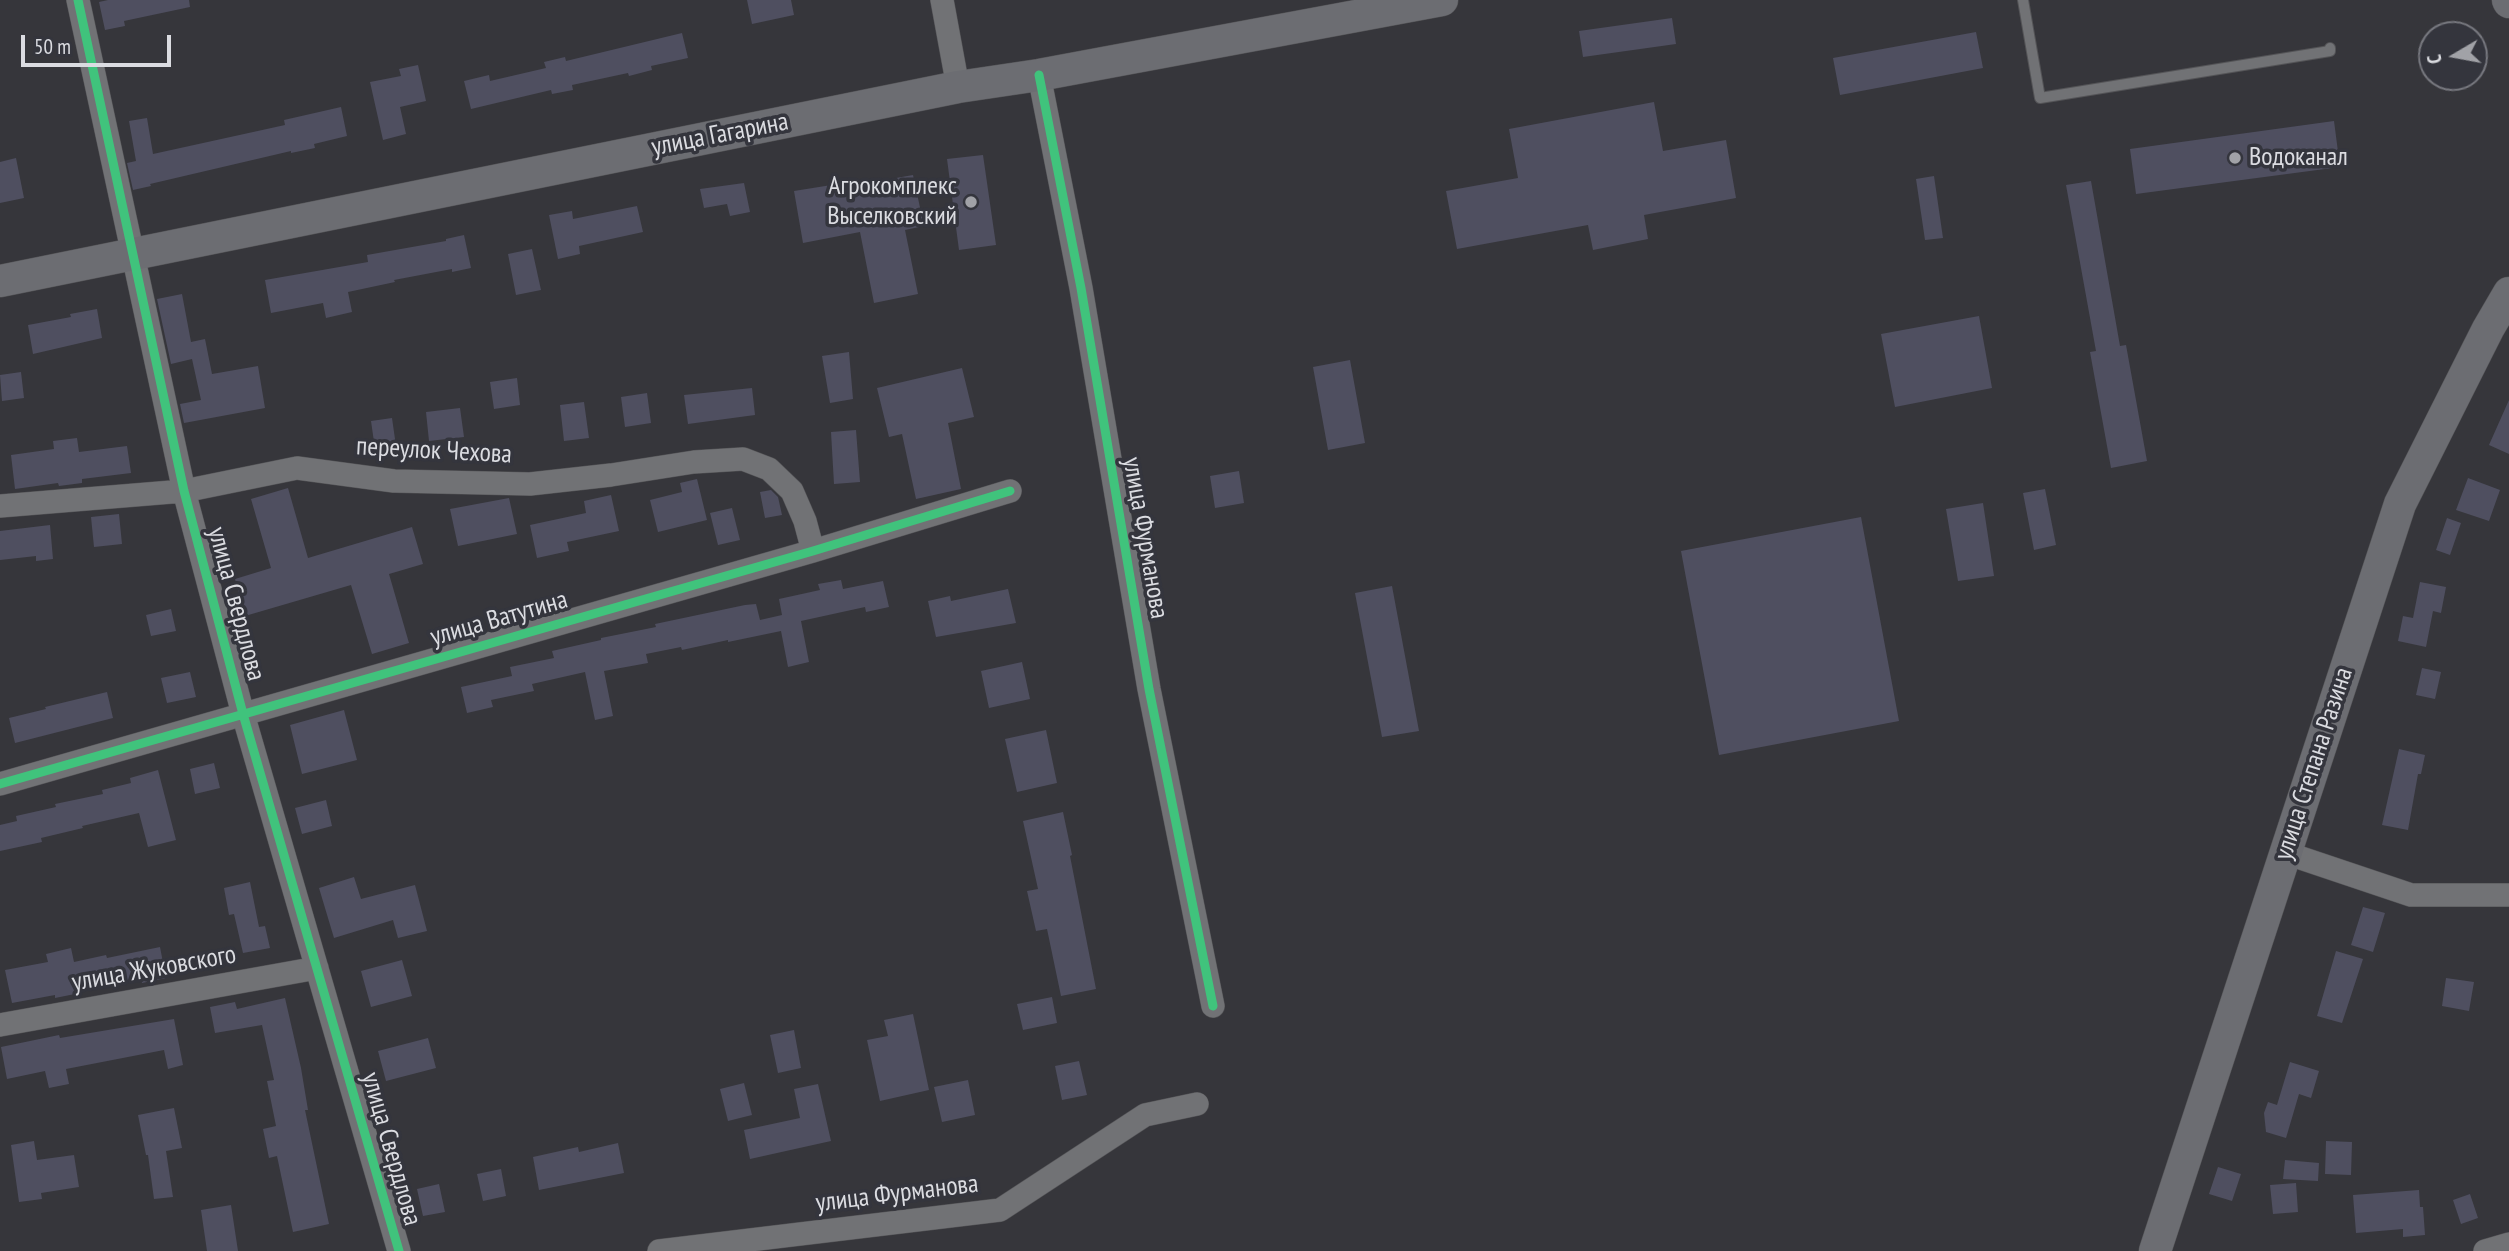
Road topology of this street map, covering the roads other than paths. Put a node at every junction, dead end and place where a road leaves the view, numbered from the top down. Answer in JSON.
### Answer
{"nodes":[{"id":1,"x":78,"y":0,"type":"edge"},
{"id":2,"x":942,"y":0,"type":"edge"},
{"id":3,"x":1442,"y":0,"type":"edge"},
{"id":4,"x":2023,"y":0,"type":"edge"},
{"id":5,"x":2330,"y":48,"type":"dead end"},
{"id":6,"x":1039,"y":75,"type":"junction"},
{"id":7,"x":958,"y":87,"type":"junction"},
{"id":8,"x":133,"y":254,"type":"junction"},
{"id":9,"x":0,"y":281,"type":"edge"},
{"id":10,"x":2509,"y":293,"type":"edge"},
{"id":11,"x":184,"y":491,"type":"junction"},
{"id":12,"x":1010,"y":491,"type":"dead end"},
{"id":13,"x":0,"y":506,"type":"edge"},
{"id":14,"x":813,"y":551,"type":"junction"},
{"id":15,"x":243,"y":714,"type":"junction"},
{"id":16,"x":0,"y":784,"type":"edge"},
{"id":17,"x":2286,"y":853,"type":"junction"},
{"id":18,"x":2509,"y":895,"type":"edge"},
{"id":19,"x":317,"y":968,"type":"junction"},
{"id":20,"x":1213,"y":1006,"type":"dead end"},
{"id":21,"x":0,"y":1025,"type":"edge"},
{"id":22,"x":1197,"y":1104,"type":"dead end"},
{"id":23,"x":2509,"y":1244,"type":"edge"},
{"id":24,"x":399,"y":1251,"type":"edge"},
{"id":25,"x":659,"y":1251,"type":"edge"},
{"id":26,"x":2155,"y":1251,"type":"edge"},
{"id":27,"x":2485,"y":1251,"type":"edge"}],
"edges":[{"from":1,"to":8,"type":"street","name":"улица Свердлова"},
{"from":2,"to":7,"type":"street"},
{"from":3,"to":6,"type":"main road","name":"улица Гагарина"},
{"from":4,"to":5,"type":"lane"},
{"from":6,"to":7,"type":"main road","name":"улица Гагарина"},
{"from":6,"to":20,"type":"street","name":"улица Фурманова"},
{"from":7,"to":8,"type":"main road","name":"улица Гагарина"},
{"from":8,"to":9,"type":"main road","name":"улица Гагарина"},
{"from":8,"to":11,"type":"street","name":"улица Свердлова"},
{"from":10,"to":17,"type":"main road","name":"улица Степана Разина"},
{"from":11,"to":13,"type":"street","name":"переулок Чехова"},
{"from":11,"to":14,"type":"street","name":"переулок Чехова"},
{"from":11,"to":15,"type":"street","name":"улица Свердлова"},
{"from":12,"to":14,"type":"street","name":"улица Ватутина"},
{"from":14,"to":15,"type":"street","name":"улица Ватутина"},
{"from":15,"to":16,"type":"street","name":"улица Ватутина"},
{"from":15,"to":19,"type":"street","name":"улица Свердлова"},
{"from":17,"to":18,"type":"street"},
{"from":17,"to":26,"type":"main road","name":"улица Степана Разина"},
{"from":19,"to":21,"type":"street","name":"улица Жуковского"},
{"from":19,"to":24,"type":"street","name":"улица Свердлова"},
{"from":22,"to":25,"type":"street","name":"улица Фурманова"},
{"from":23,"to":27,"type":"street"}]}
